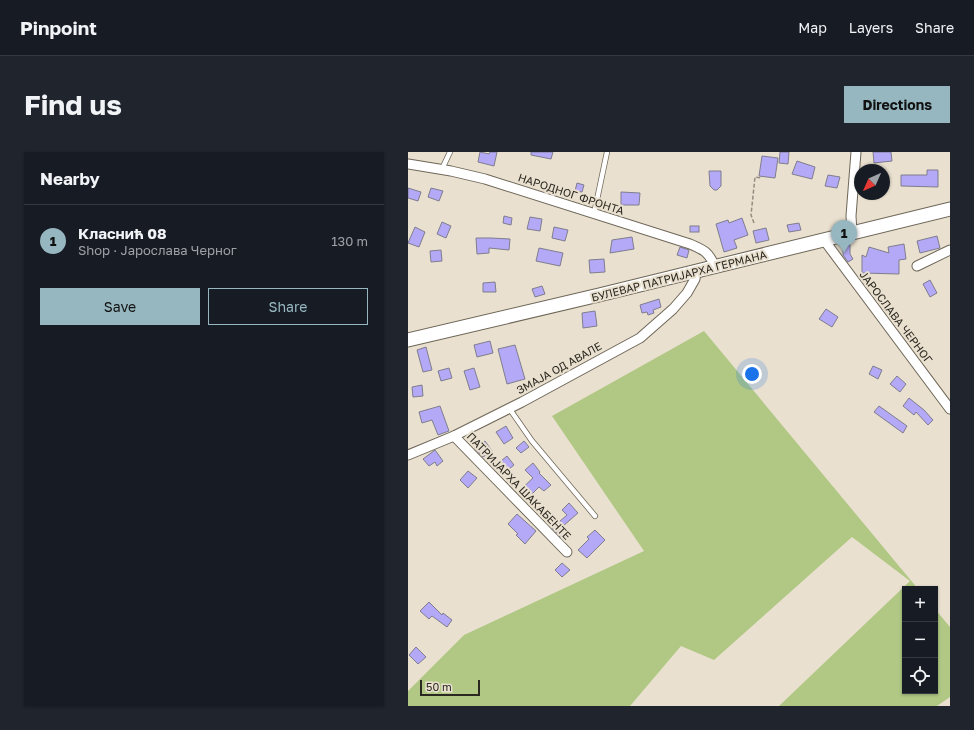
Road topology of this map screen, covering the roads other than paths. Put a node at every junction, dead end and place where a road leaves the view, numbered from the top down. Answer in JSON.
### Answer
{"nodes":[{"id":1,"x":450,"y":152,"type":"edge"},
{"id":2,"x":607,"y":152,"type":"edge"},
{"id":3,"x":856,"y":152,"type":"edge"},
{"id":4,"x":408,"y":164,"type":"edge"},
{"id":5,"x":442,"y":169,"type":"junction"},
{"id":6,"x":950,"y":209,"type":"edge"},
{"id":7,"x":594,"y":214,"type":"junction"},
{"id":8,"x":852,"y":233,"type":"junction"},
{"id":9,"x":824,"y":240,"type":"junction"},
{"id":10,"x":950,"y":250,"type":"edge"},
{"id":11,"x":917,"y":266,"type":"dead end"},
{"id":12,"x":715,"y":267,"type":"junction"},
{"id":13,"x":696,"y":271,"type":"junction"},
{"id":14,"x":408,"y":340,"type":"edge"},
{"id":15,"x":509,"y":408,"type":"junction"},
{"id":16,"x":950,"y":409,"type":"edge"},
{"id":17,"x":454,"y":436,"type":"junction"},
{"id":18,"x":408,"y":455,"type":"edge"},
{"id":19,"x":595,"y":516,"type":"dead end"},
{"id":20,"x":566,"y":552,"type":"dead end"}],
"edges":[{"from":1,"to":5,"type":"lane"},
{"from":2,"to":7,"type":"lane"},
{"from":3,"to":8,"type":"street"},
{"from":4,"to":5,"type":"street","name":"НАРОДНОГ ФРОНТА"},
{"from":5,"to":7,"type":"street","name":"НАРОДНОГ ФРОНТА"},
{"from":6,"to":8,"type":"main road","name":"БУЛЕВАР ПАТРИЈАРХА ГЕРМАНА"},
{"from":7,"to":12,"type":"street","name":"НАРОДНОГ ФРОНТА"},
{"from":8,"to":9,"type":"main road","name":"БУЛЕВАР ПАТРИЈАРХА ГЕРМАНА"},
{"from":9,"to":12,"type":"main road","name":"БУЛЕВАР ПАТРИЈАРХА ГЕРМАНА"},
{"from":9,"to":16,"type":"street","name":"ЈАРОСЛАВА ЧЕРНОГ"},
{"from":10,"to":11,"type":"street"},
{"from":12,"to":13,"type":"main road","name":"БУЛЕВАР ПАТРИЈАРХА ГЕРМАНА"},
{"from":13,"to":14,"type":"main road","name":"БУЛЕВАР ПАТРИЈАРХА ГЕРМАНА"},
{"from":13,"to":15,"type":"street","name":"ЗМАЈА ОД АВАЛЕ"},
{"from":15,"to":17,"type":"street","name":"ЗМАЈА ОД АВАЛЕ"},
{"from":15,"to":19,"type":"lane"},
{"from":17,"to":18,"type":"street","name":"ЗМАЈА ОД АВАЛЕ"},
{"from":17,"to":20,"type":"street","name":"ПАТРИЈАРХА ШАКАБЕНТЕ"}]}
